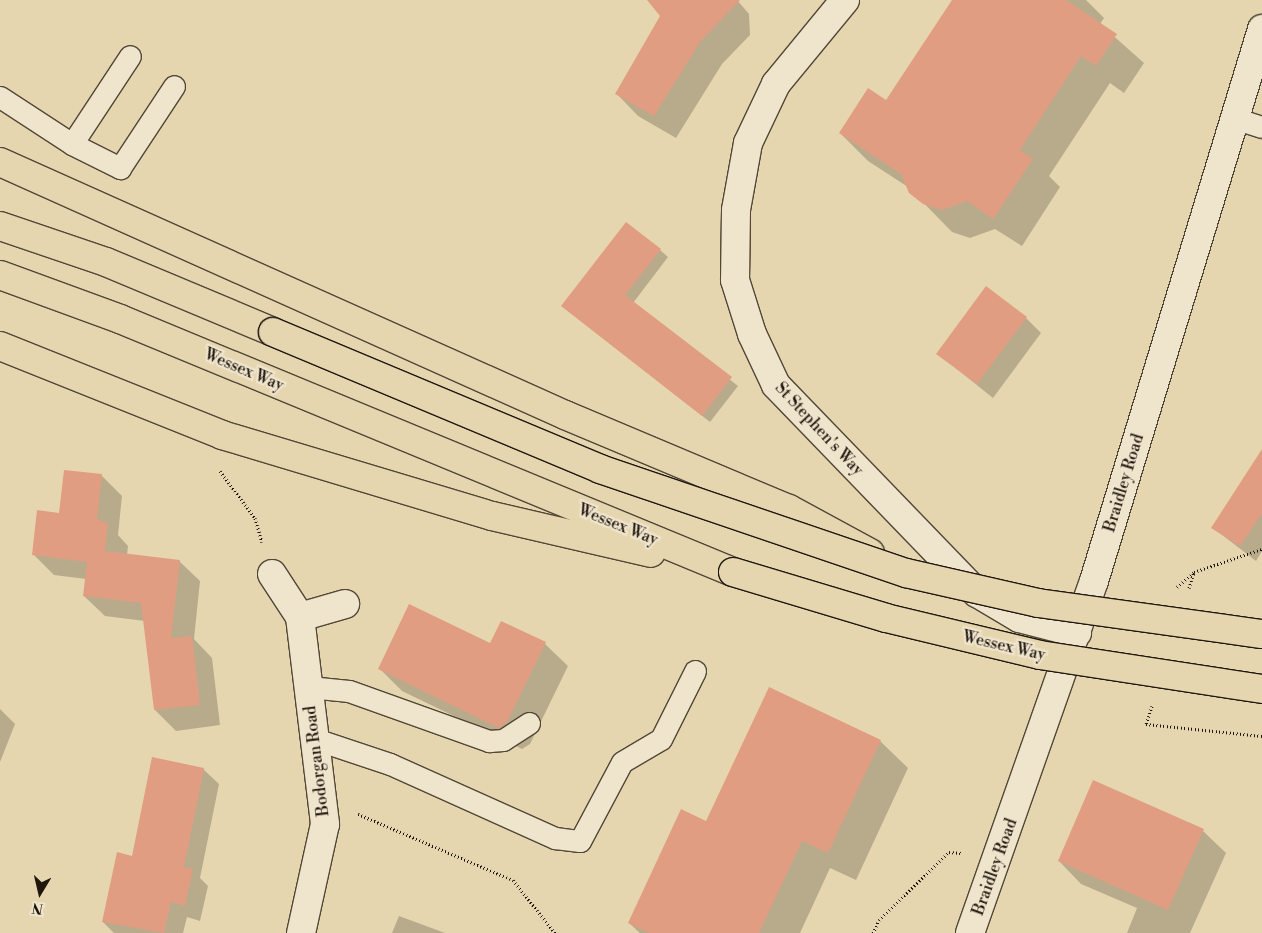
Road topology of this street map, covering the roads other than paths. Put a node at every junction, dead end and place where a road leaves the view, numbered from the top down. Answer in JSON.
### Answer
{"nodes":[{"id":1,"x":845,"y":0,"type":"edge"},
{"id":2,"x":1262,"y":29,"type":"edge"},
{"id":3,"x":130,"y":56,"type":"dead end"},
{"id":4,"x":174,"y":86,"type":"dead end"},
{"id":5,"x":0,"y":97,"type":"edge"},
{"id":6,"x":1234,"y":118,"type":"junction"},
{"id":7,"x":1262,"y":127,"type":"edge"},
{"id":8,"x":72,"y":144,"type":"junction"},
{"id":9,"x":0,"y":162,"type":"edge"},
{"id":10,"x":0,"y":226,"type":"edge"},
{"id":11,"x":0,"y":275,"type":"edge"},
{"id":12,"x":0,"y":346,"type":"edge"},
{"id":13,"x":733,"y":572,"type":"junction"},
{"id":14,"x":906,"y":573,"type":"junction"},
{"id":15,"x":272,"y":574,"type":"road end"},
{"id":16,"x":345,"y":604,"type":"dead end"},
{"id":17,"x":300,"y":617,"type":"junction"},
{"id":18,"x":1077,"y":633,"type":"junction"},
{"id":19,"x":1262,"y":634,"type":"edge"},
{"id":20,"x":695,"y":671,"type":"dead end"},
{"id":21,"x":309,"y":687,"type":"junction"},
{"id":22,"x":1262,"y":688,"type":"edge"},
{"id":23,"x":529,"y":723,"type":"dead end"},
{"id":24,"x":315,"y":739,"type":"junction"},
{"id":25,"x":302,"y":933,"type":"edge"},
{"id":26,"x":970,"y":933,"type":"edge"}],
"edges":[{"from":1,"to":18,"type":"street","name":"St Stephen's Way"},
{"from":2,"to":6,"type":"street","name":"Braidley Road"},
{"from":3,"to":8,"type":"lane"},
{"from":4,"to":8,"type":"lane"},
{"from":5,"to":8,"type":"lane"},
{"from":6,"to":7,"type":"lane"},
{"from":6,"to":18,"type":"street","name":"Braidley Road"},
{"from":9,"to":14,"type":"highway","bridge":true},
{"from":10,"to":14,"type":"highway","bridge":true},
{"from":11,"to":13,"type":"highway","name":"Wessex Way"},
{"from":12,"to":13,"type":"highway"},
{"from":13,"to":22,"type":"highway","name":"Wessex Way","bridge":true},
{"from":14,"to":19,"type":"highway","bridge":true},
{"from":15,"to":17,"type":"street","name":"Bodorgan Road"},
{"from":16,"to":17,"type":"street"},
{"from":17,"to":21,"type":"street","name":"Bodorgan Road"},
{"from":18,"to":26,"type":"street","name":"Braidley Road"},
{"from":20,"to":24,"type":"lane"},
{"from":21,"to":23,"type":"lane"},
{"from":21,"to":24,"type":"street","name":"Bodorgan Road"},
{"from":24,"to":25,"type":"street","name":"Bodorgan Road"}]}
